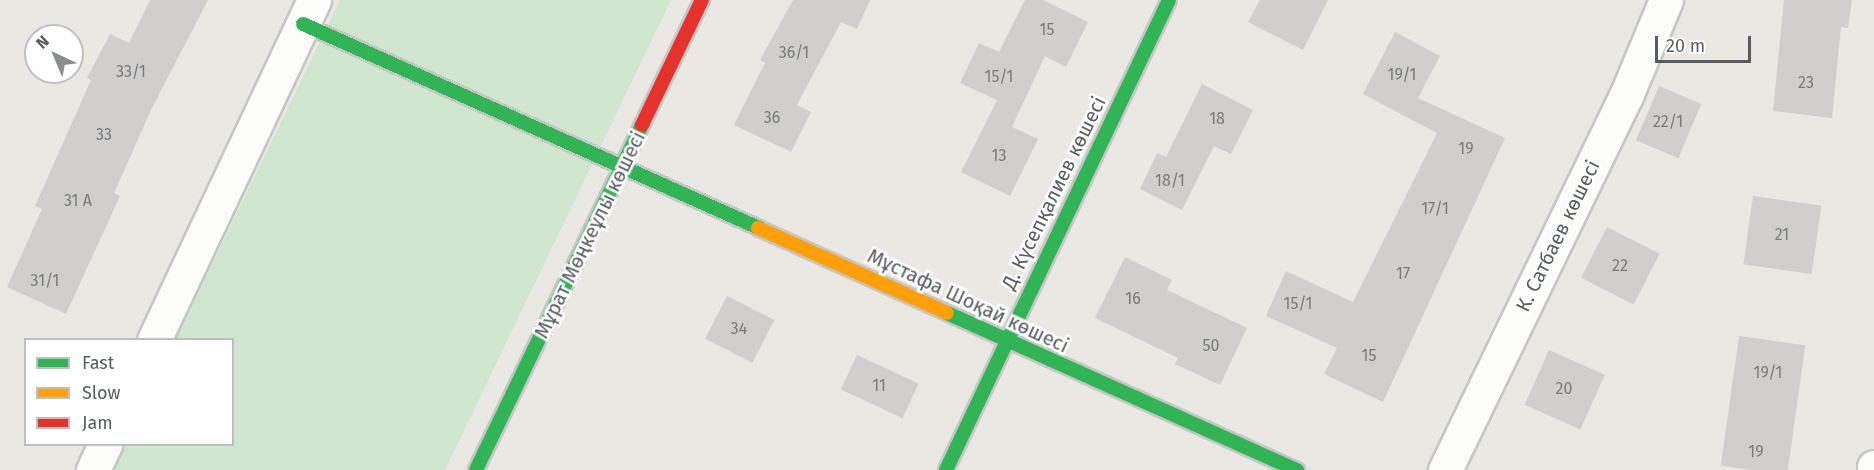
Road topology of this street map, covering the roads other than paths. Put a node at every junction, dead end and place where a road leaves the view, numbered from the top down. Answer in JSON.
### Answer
{"nodes":[{"id":1,"x":702,"y":0,"type":"edge"},
{"id":2,"x":1169,"y":0,"type":"edge"},
{"id":3,"x":1666,"y":0,"type":"edge"},
{"id":4,"x":308,"y":12,"type":"edge"},
{"id":5,"x":623,"y":168,"type":"junction"},
{"id":6,"x":154,"y":338,"type":"edge"},
{"id":7,"x":1004,"y":340,"type":"junction"},
{"id":8,"x":104,"y":446,"type":"edge"},
{"id":9,"x":93,"y":470,"type":"edge"},
{"id":10,"x":476,"y":470,"type":"edge"},
{"id":11,"x":946,"y":470,"type":"edge"},
{"id":12,"x":1297,"y":470,"type":"edge"},
{"id":13,"x":1445,"y":470,"type":"edge"}],
"edges":[{"from":1,"to":5,"type":"street","name":"Мұрат Мөңкеұлы көшесі"},
{"from":2,"to":7,"type":"street","name":"Д. Күсепқалиев көшесі"},
{"from":3,"to":13,"type":"street","name":"К. Сатбаев көшесі"},
{"from":4,"to":5,"type":"street","name":"Мұстафа Шоқай көшесі"},
{"from":4,"to":6,"type":"street"},
{"from":5,"to":7,"type":"street","name":"Мұстафа Шоқай көшесі"},
{"from":5,"to":10,"type":"street","name":"Мұрат Мөңкеұлы көшесі"},
{"from":7,"to":11,"type":"street","name":"Д. Күсепқалиев көшесі"},
{"from":7,"to":12,"type":"street","name":"Мұстафа Шоқай көшесі"},
{"from":8,"to":9,"type":"street"}]}
